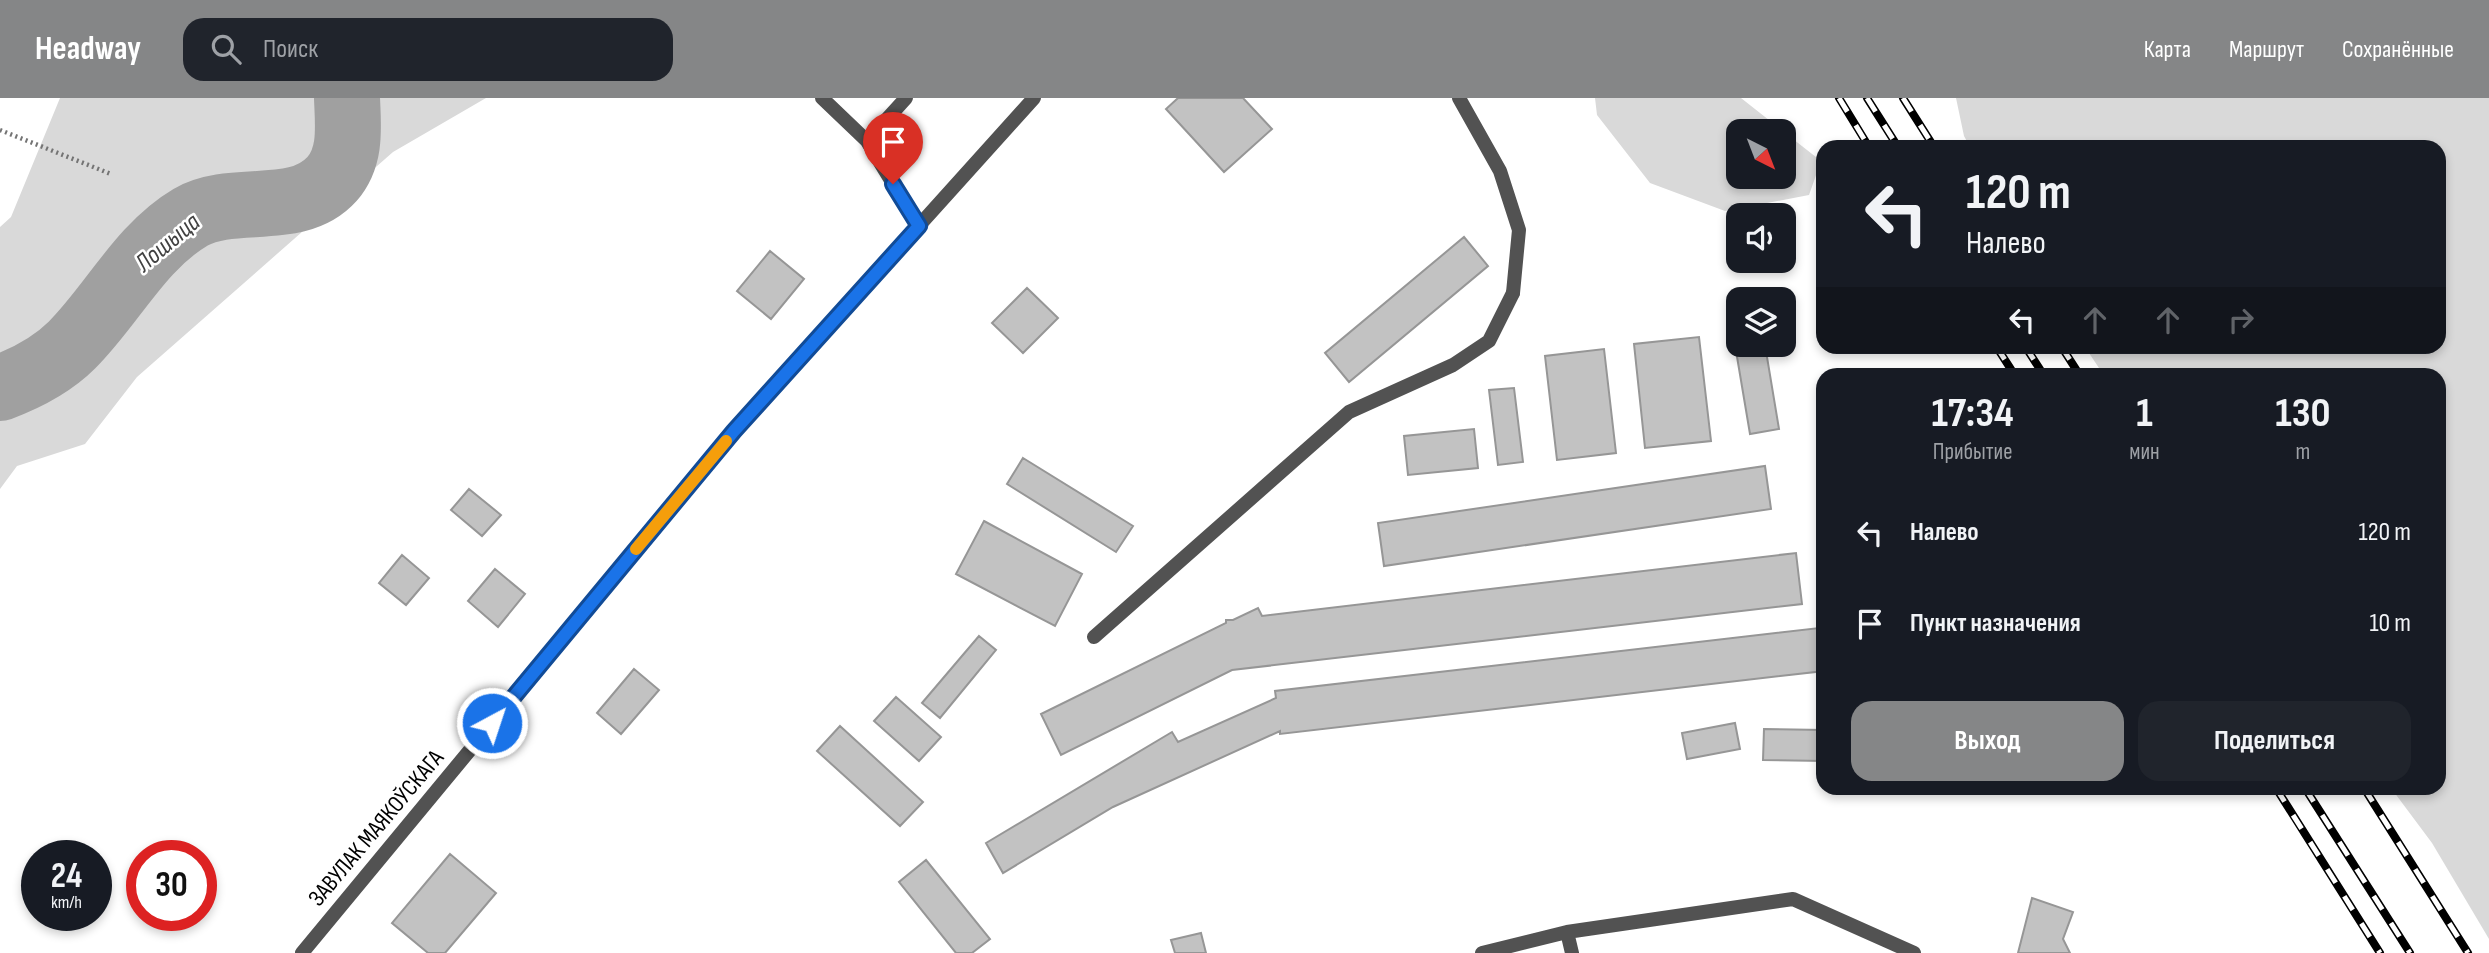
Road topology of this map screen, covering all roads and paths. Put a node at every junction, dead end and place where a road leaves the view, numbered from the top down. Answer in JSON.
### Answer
{"nodes":[{"id":1,"x":822,"y":98,"type":"edge"},
{"id":2,"x":906,"y":98,"type":"edge"},
{"id":3,"x":1034,"y":98,"type":"edge"},
{"id":4,"x":1460,"y":98,"type":"edge"},
{"id":5,"x":0,"y":130,"type":"edge"},
{"id":6,"x":867,"y":141,"type":"junction"},
{"id":7,"x":111,"y":174,"type":"dead end"},
{"id":8,"x":919,"y":226,"type":"junction"},
{"id":9,"x":1094,"y":637,"type":"dead end"},
{"id":10,"x":1567,"y":932,"type":"junction"},
{"id":11,"x":302,"y":953,"type":"edge"},
{"id":12,"x":1482,"y":953,"type":"edge"},
{"id":13,"x":1572,"y":953,"type":"edge"},
{"id":14,"x":1914,"y":953,"type":"edge"}],
"edges":[{"from":1,"to":6,"type":"street"},
{"from":2,"to":6,"type":"street"},
{"from":3,"to":8,"type":"street","name":"ЗАВУЛАК МАЯКОЎСКАГА"},
{"from":4,"to":9,"type":"street"},
{"from":5,"to":7,"type":"path"},
{"from":6,"to":8,"type":"street"},
{"from":8,"to":11,"type":"street","name":"ЗАВУЛАК МАЯКОЎСКАГА"},
{"from":10,"to":12,"type":"street"},
{"from":10,"to":13,"type":"street"},
{"from":10,"to":14,"type":"street"}]}
